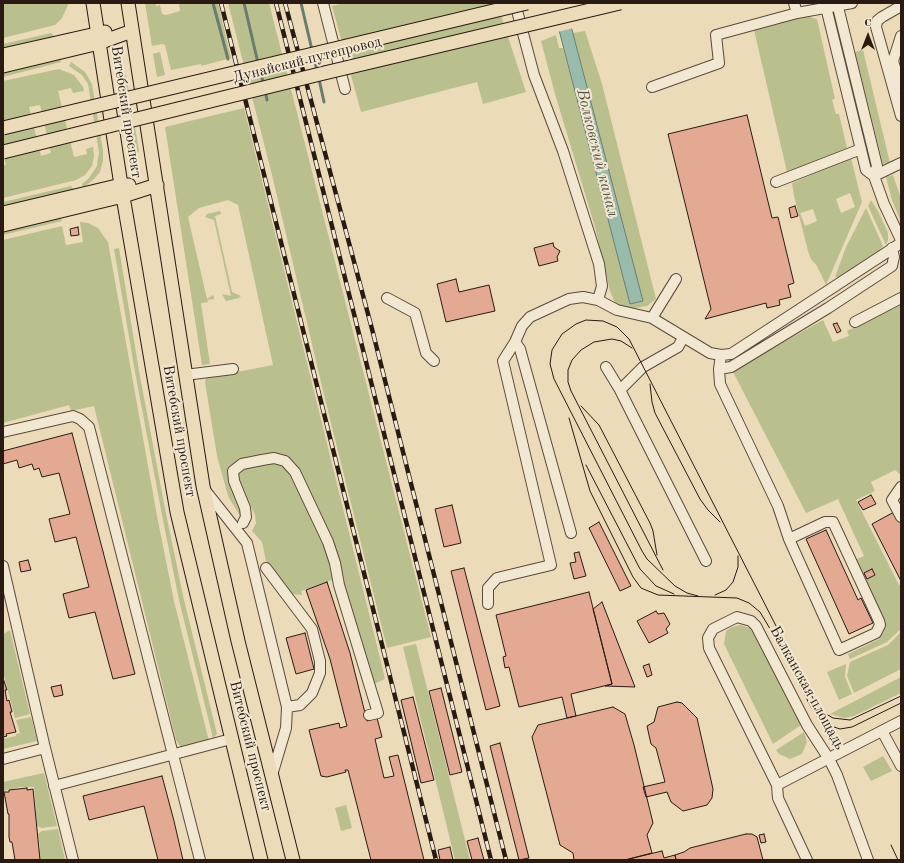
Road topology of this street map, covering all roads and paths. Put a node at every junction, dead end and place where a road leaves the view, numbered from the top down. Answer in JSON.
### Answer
{"nodes":[{"id":1,"x":93,"y":3,"type":"edge"},
{"id":2,"x":128,"y":3,"type":"edge"},
{"id":3,"x":323,"y":3,"type":"edge"},
{"id":4,"x":515,"y":3,"type":"edge"},
{"id":5,"x":527,"y":3,"type":"edge"},
{"id":6,"x":620,"y":3,"type":"edge"},
{"id":7,"x":794,"y":3,"type":"edge"},
{"id":8,"x":852,"y":3,"type":"edge"},
{"id":9,"x":837,"y":5,"type":"edge"},
{"id":10,"x":826,"y":6,"type":"edge"},
{"id":11,"x":901,"y":6,"type":"edge"},
{"id":12,"x":797,"y":13,"type":"junction"},
{"id":13,"x":132,"y":31,"type":"junction"},
{"id":14,"x":901,"y":36,"type":"edge"},
{"id":15,"x":98,"y":38,"type":"junction"},
{"id":16,"x":3,"y":55,"type":"edge"},
{"id":17,"x":3,"y":66,"type":"edge"},
{"id":18,"x":652,"y":87,"type":"dead end"},
{"id":19,"x":901,"y":88,"type":"edge"},
{"id":20,"x":345,"y":89,"type":"dead end"},
{"id":21,"x":901,"y":116,"type":"edge"},
{"id":22,"x":3,"y":128,"type":"edge"},
{"id":23,"x":861,"y":149,"type":"junction"},
{"id":24,"x":3,"y":152,"type":"edge"},
{"id":25,"x":901,"y":163,"type":"edge"},
{"id":26,"x":874,"y":176,"type":"junction"},
{"id":27,"x":776,"y":182,"type":"dead end"},
{"id":28,"x":157,"y":185,"type":"junction"},
{"id":29,"x":122,"y":191,"type":"junction"},
{"id":30,"x":3,"y":213,"type":"edge"},
{"id":31,"x":3,"y":225,"type":"edge"},
{"id":32,"x":901,"y":240,"type":"edge"},
{"id":33,"x":901,"y":243,"type":"edge"},
{"id":34,"x":892,"y":248,"type":"junction"},
{"id":35,"x":676,"y":279,"type":"dead end"},
{"id":36,"x":387,"y":298,"type":"dead end"},
{"id":37,"x":901,"y":298,"type":"edge"},
{"id":38,"x":598,"y":300,"type":"junction"},
{"id":39,"x":652,"y":318,"type":"junction"},
{"id":40,"x":855,"y":322,"type":"dead end"},
{"id":41,"x":683,"y":338,"type":"junction"},
{"id":42,"x":515,"y":342,"type":"junction"},
{"id":43,"x":721,"y":355,"type":"junction"},
{"id":44,"x":434,"y":361,"type":"dead end"},
{"id":45,"x":606,"y":367,"type":"dead end"},
{"id":46,"x":233,"y":369,"type":"dead end"},
{"id":47,"x":719,"y":369,"type":"junction"},
{"id":48,"x":185,"y":375,"type":"junction"},
{"id":49,"x":620,"y":390,"type":"junction"},
{"id":50,"x":3,"y":432,"type":"edge"},
{"id":51,"x":203,"y":486,"type":"junction"},
{"id":52,"x":901,"y":487,"type":"edge"},
{"id":53,"x":901,"y":517,"type":"edge"},
{"id":54,"x":243,"y":523,"type":"dead end"},
{"id":55,"x":571,"y":533,"type":"dead end"},
{"id":56,"x":789,"y":539,"type":"junction"},
{"id":57,"x":706,"y":561,"type":"dead end"},
{"id":58,"x":3,"y":566,"type":"edge"},
{"id":59,"x":266,"y":568,"type":"dead end"},
{"id":60,"x":4,"y":577,"type":"edge"},
{"id":61,"x":488,"y":604,"type":"dead end"},
{"id":62,"x":287,"y":707,"type":"junction"},
{"id":63,"x":369,"y":715,"type":"dead end"},
{"id":64,"x":901,"y":721,"type":"edge"},
{"id":65,"x":882,"y":731,"type":"junction"},
{"id":66,"x":231,"y":739,"type":"junction"},
{"id":67,"x":45,"y":748,"type":"junction"},
{"id":68,"x":172,"y":755,"type":"junction"},
{"id":69,"x":829,"y":758,"type":"junction"},
{"id":70,"x":3,"y":759,"type":"edge"},
{"id":71,"x":901,"y":766,"type":"edge"},
{"id":72,"x":272,"y":775,"type":"junction"},
{"id":73,"x":778,"y":785,"type":"junction"},
{"id":74,"x":54,"y":786,"type":"junction"},
{"id":75,"x":290,"y":847,"type":"junction"},
{"id":76,"x":73,"y":860,"type":"edge"},
{"id":77,"x":200,"y":860,"type":"edge"},
{"id":78,"x":261,"y":860,"type":"edge"},
{"id":79,"x":292,"y":860,"type":"edge"},
{"id":80,"x":301,"y":860,"type":"edge"},
{"id":81,"x":807,"y":860,"type":"edge"},
{"id":82,"x":868,"y":860,"type":"edge"}],
"edges":[{"from":1,"to":15,"type":"main road","name":"Витебский проспект"},
{"from":2,"to":13,"type":"main road","name":"Витебский проспект"},
{"from":3,"to":20,"type":"street"},
{"from":4,"to":38,"type":"street"},
{"from":5,"to":22,"type":"main road","name":"Дунайский путепровод","bridge":true},
{"from":6,"to":24,"type":"main road","name":"Дунайский путепровод","bridge":true},
{"from":7,"to":12,"type":"street"},
{"from":8,"to":9,"type":"street"},
{"from":9,"to":10,"type":"street"},
{"from":9,"to":26,"type":"street"},
{"from":10,"to":12,"type":"street"},
{"from":10,"to":23,"type":"street"},
{"from":11,"to":21,"type":"street"},
{"from":12,"to":18,"type":"street"},
{"from":13,"to":15,"type":"main road"},
{"from":13,"to":28,"type":"main road","name":"Витебский проспект"},
{"from":14,"to":19,"type":"street"},
{"from":15,"to":16,"type":"main road"},
{"from":15,"to":17,"type":"main road"},
{"from":15,"to":29,"type":"main road","name":"Витебский проспект"},
{"from":23,"to":26,"type":"street"},
{"from":23,"to":27,"type":"street"},
{"from":25,"to":26,"type":"street"},
{"from":26,"to":32,"type":"street"},
{"from":28,"to":29,"type":"main road"},
{"from":28,"to":48,"type":"main road","name":"Витебский проспект"},
{"from":29,"to":30,"type":"main road"},
{"from":29,"to":31,"type":"main road"},
{"from":29,"to":66,"type":"main road","name":"Витебский проспект"},
{"from":33,"to":34,"type":"street"},
{"from":34,"to":43,"type":"street"},
{"from":34,"to":47,"type":"street"},
{"from":35,"to":39,"type":"street"},
{"from":36,"to":44,"type":"street"},
{"from":37,"to":40,"type":"street"},
{"from":38,"to":39,"type":"street"},
{"from":38,"to":42,"type":"street"},
{"from":39,"to":41,"type":"street"},
{"from":41,"to":43,"type":"street"},
{"from":41,"to":49,"type":"street"},
{"from":42,"to":55,"type":"street"},
{"from":42,"to":61,"type":"street"},
{"from":43,"to":47,"type":"street"},
{"from":45,"to":49,"type":"street"},
{"from":46,"to":48,"type":"street"},
{"from":47,"to":56,"type":"street"},
{"from":48,"to":51,"type":"main road","name":"Витебский проспект"},
{"from":49,"to":57,"type":"street"},
{"from":50,"to":68,"type":"street"},
{"from":51,"to":62,"type":"street"},
{"from":51,"to":72,"type":"main road","name":"Витебский проспект"},
{"from":52,"to":53,"type":"street"},
{"from":54,"to":63,"type":"street"},
{"from":56,"to":56,"type":"street"},
{"from":58,"to":60,"type":"street"},
{"from":59,"to":62,"type":"street"},
{"from":60,"to":67,"type":"street"},
{"from":62,"to":72,"type":"street"},
{"from":64,"to":65,"type":"street"},
{"from":65,"to":69,"type":"street"},
{"from":65,"to":71,"type":"street"},
{"from":66,"to":68,"type":"street"},
{"from":66,"to":78,"type":"main road","name":"Витебский проспект"},
{"from":67,"to":70,"type":"street"},
{"from":67,"to":74,"type":"street"},
{"from":68,"to":74,"type":"street"},
{"from":68,"to":77,"type":"street"},
{"from":69,"to":73,"type":"street"},
{"from":69,"to":73,"type":"street","name":"Балканская площадь"},
{"from":69,"to":82,"type":"street","name":"Балканская площадь"},
{"from":72,"to":75,"type":"main road","name":"Витебский проспект"},
{"from":73,"to":81,"type":"street"},
{"from":74,"to":76,"type":"street"},
{"from":75,"to":79,"type":"main road","name":"Витебский проспект"},
{"from":75,"to":80,"type":"street","name":"Витебский проспект"}]}
